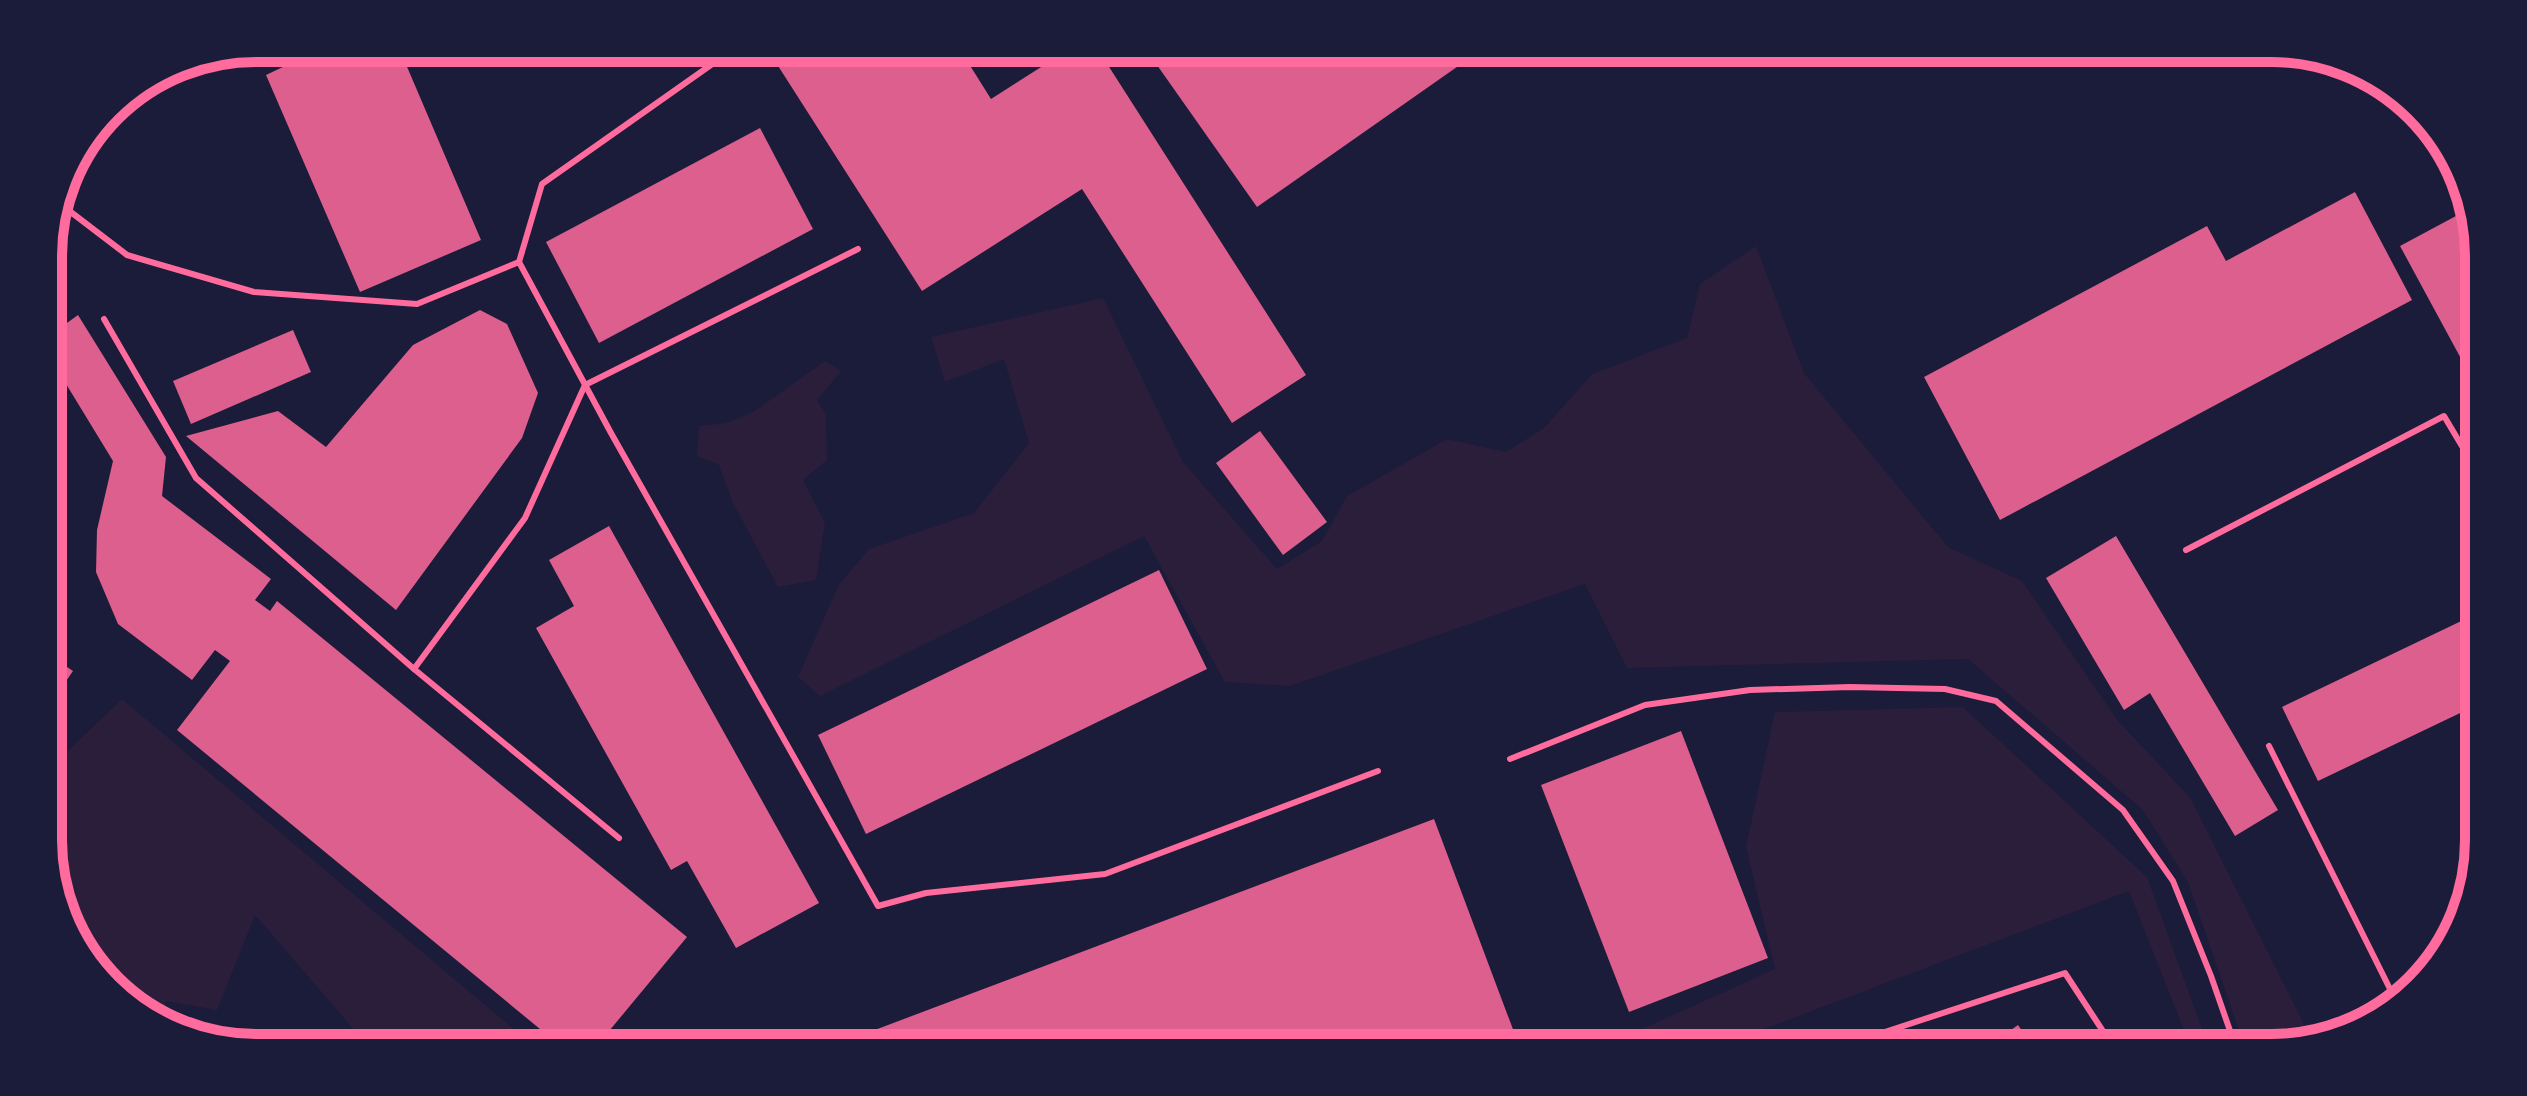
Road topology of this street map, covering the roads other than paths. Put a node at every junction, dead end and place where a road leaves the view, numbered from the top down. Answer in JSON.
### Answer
{"nodes":[{"id":1,"x":715,"y":62,"type":"edge"},
{"id":2,"x":68,"y":210,"type":"edge"},
{"id":3,"x":858,"y":249,"type":"dead end"},
{"id":4,"x":519,"y":262,"type":"junction"},
{"id":5,"x":104,"y":319,"type":"dead end"},
{"id":6,"x":585,"y":385,"type":"junction"},
{"id":7,"x":2465,"y":451,"type":"edge"},
{"id":8,"x":2186,"y":550,"type":"dead end"},
{"id":9,"x":414,"y":669,"type":"junction"},
{"id":10,"x":2269,"y":746,"type":"dead end"},
{"id":11,"x":1510,"y":759,"type":"dead end"},
{"id":12,"x":1378,"y":771,"type":"dead end"},
{"id":13,"x":619,"y":838,"type":"dead end"},
{"id":14,"x":2391,"y":992,"type":"edge"},
{"id":15,"x":1879,"y":1034,"type":"edge"},
{"id":16,"x":2105,"y":1034,"type":"edge"},
{"id":17,"x":2231,"y":1034,"type":"edge"}],
"edges":[{"from":1,"to":4,"type":"lane"},
{"from":2,"to":4,"type":"lane"},
{"from":3,"to":6,"type":"lane"},
{"from":4,"to":6,"type":"lane"},
{"from":5,"to":9,"type":"lane"},
{"from":6,"to":9,"type":"lane"},
{"from":6,"to":12,"type":"lane"},
{"from":7,"to":8,"type":"lane"},
{"from":9,"to":13,"type":"lane"},
{"from":10,"to":14,"type":"lane"},
{"from":11,"to":17,"type":"lane"},
{"from":15,"to":16,"type":"lane"}]}
